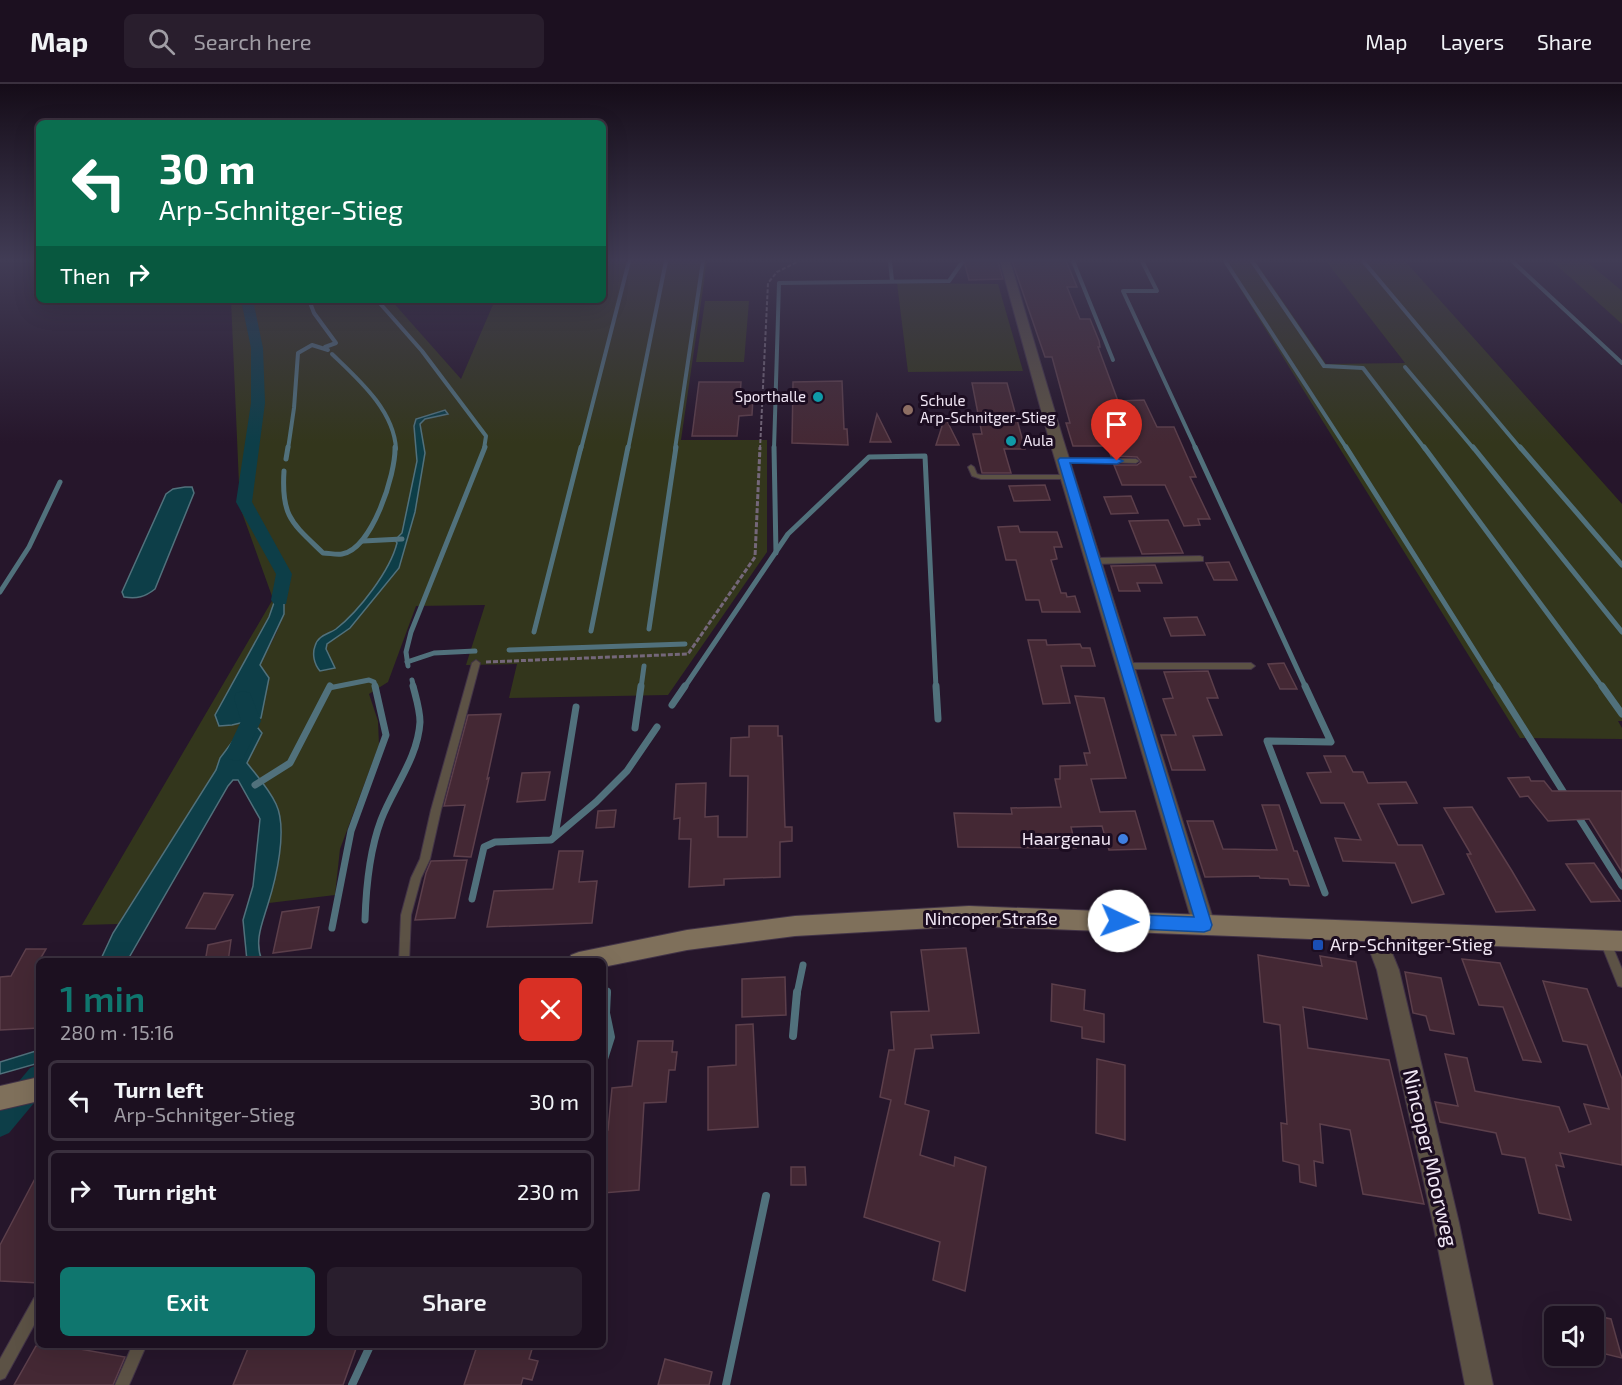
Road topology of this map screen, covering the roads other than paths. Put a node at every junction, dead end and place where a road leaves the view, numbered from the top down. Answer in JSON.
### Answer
{"nodes":[{"id":1,"x":1023,"y":322,"type":"edge"},
{"id":2,"x":1064,"y":460,"type":"junction"},
{"id":3,"x":1136,"y":461,"type":"dead end"},
{"id":4,"x":971,"y":466,"type":"dead end"},
{"id":5,"x":1069,"y":477,"type":"junction"},
{"id":6,"x":1200,"y":559,"type":"dead end"},
{"id":7,"x":1095,"y":561,"type":"junction"},
{"id":8,"x":476,"y":663,"type":"road end"},
{"id":9,"x":1126,"y":666,"type":"junction"},
{"id":10,"x":1251,"y":666,"type":"dead end"},
{"id":11,"x":1204,"y":925,"type":"junction"},
{"id":12,"x":1374,"y":933,"type":"junction"},
{"id":13,"x":1613,"y":941,"type":"edge"},
{"id":14,"x":404,"y":958,"type":"edge"},
{"id":15,"x":600,"y":958,"type":"edge"},
{"id":16,"x":1622,"y":982,"type":"edge"},
{"id":17,"x":36,"y":1090,"type":"edge"},
{"id":18,"x":0,"y":1098,"type":"edge"},
{"id":19,"x":36,"y":1308,"type":"edge"},
{"id":20,"x":138,"y":1348,"type":"edge"},
{"id":21,"x":0,"y":1373,"type":"edge"},
{"id":22,"x":122,"y":1385,"type":"edge"},
{"id":23,"x":1479,"y":1385,"type":"edge"}],
"edges":[{"from":1,"to":2,"type":"street"},
{"from":2,"to":3,"type":"lane"},
{"from":2,"to":5,"type":"street"},
{"from":4,"to":5,"type":"lane"},
{"from":5,"to":7,"type":"street"},
{"from":6,"to":7,"type":"lane"},
{"from":7,"to":9,"type":"street"},
{"from":8,"to":14,"type":"lane"},
{"from":9,"to":10,"type":"lane"},
{"from":9,"to":11,"type":"street"},
{"from":11,"to":12,"type":"main road","name":"Nincoper Straße"},
{"from":11,"to":15,"type":"main road","name":"Nincoper Straße"},
{"from":12,"to":13,"type":"main road","name":"Nincoper Straße"},
{"from":12,"to":23,"type":"street","name":"Nincoper Moorweg"},
{"from":13,"to":16,"type":"lane"},
{"from":17,"to":18,"type":"main road"},
{"from":19,"to":21,"type":"lane"},
{"from":20,"to":22,"type":"lane"}]}
